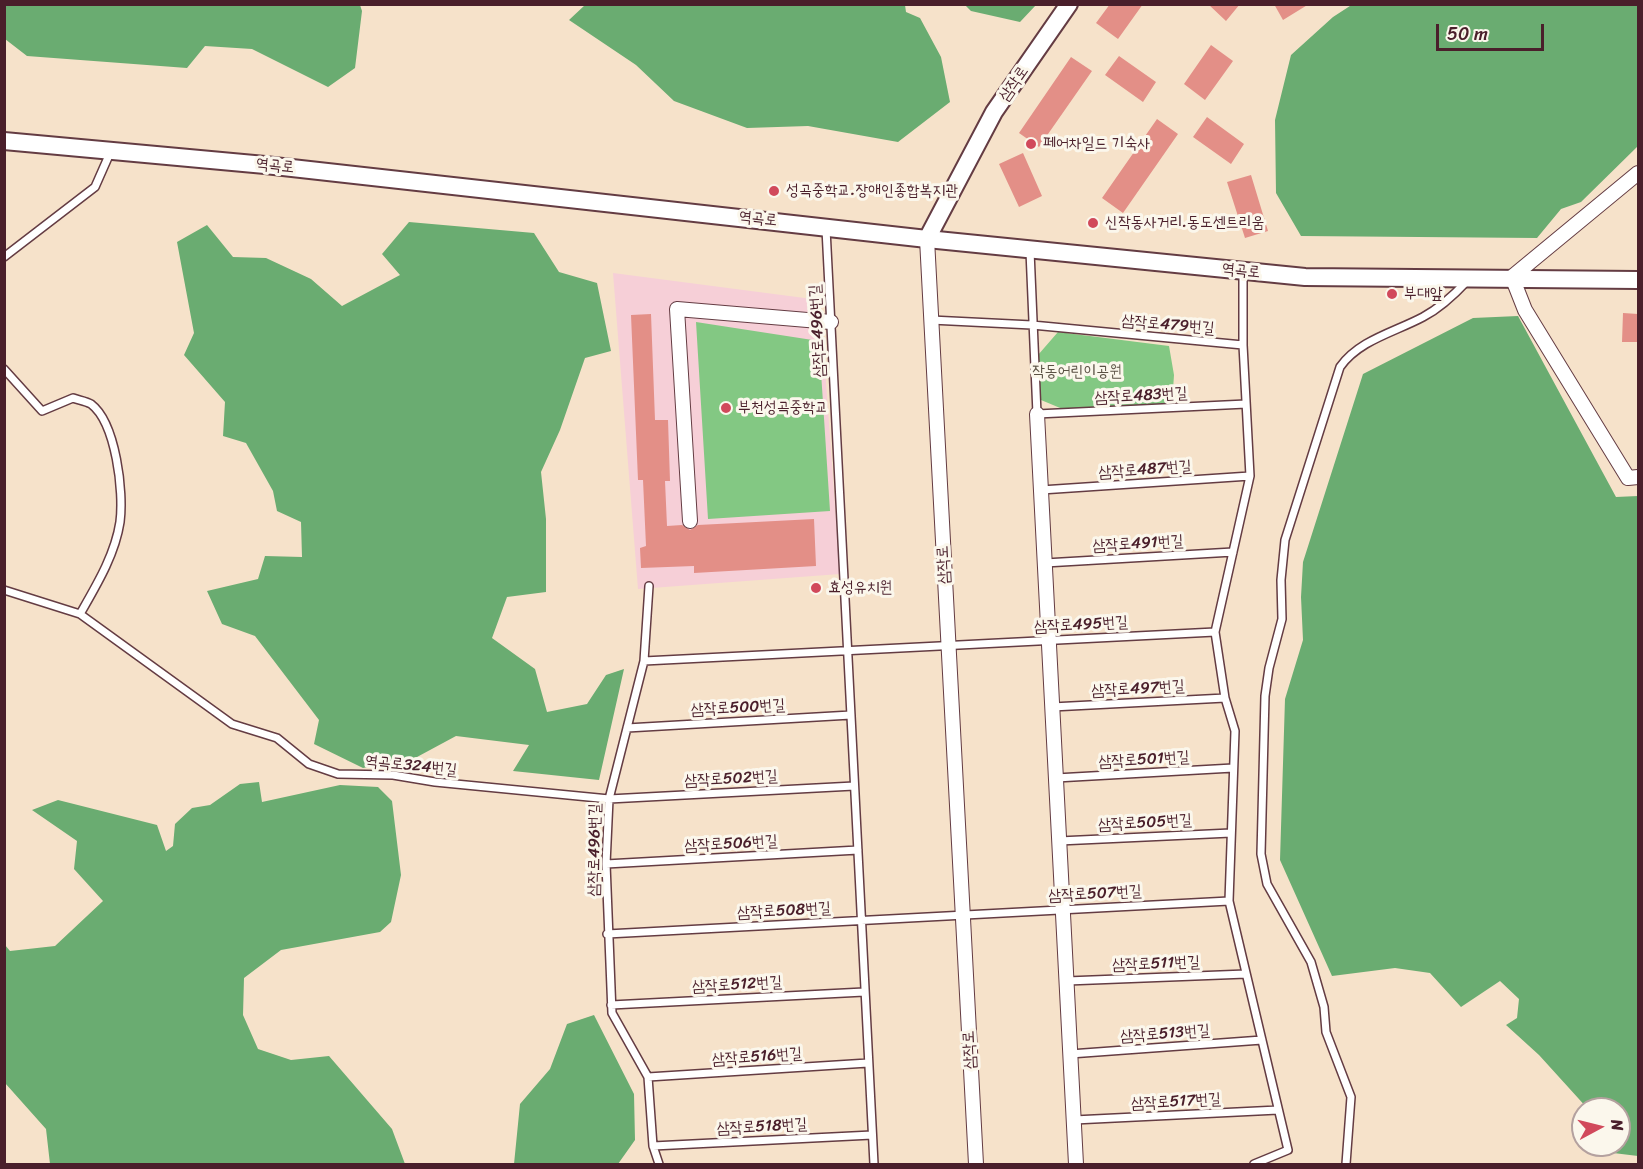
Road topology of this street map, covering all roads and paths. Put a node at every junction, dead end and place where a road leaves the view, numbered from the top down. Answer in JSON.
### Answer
{"nodes":[{"id":1,"x":1069,"y":4,"type":"edge"},
{"id":2,"x":4,"y":141,"type":"edge"},
{"id":3,"x":111,"y":150,"type":"junction"},
{"id":4,"x":1638,"y":173,"type":"edge"},
{"id":5,"x":826,"y":227,"type":"junction"},
{"id":6,"x":927,"y":239,"type":"junction"},
{"id":7,"x":1030,"y":249,"type":"junction"},
{"id":8,"x":4,"y":257,"type":"edge"},
{"id":9,"x":1244,"y":272,"type":"junction"},
{"id":10,"x":1470,"y":277,"type":"junction"},
{"id":11,"x":1512,"y":277,"type":"junction"},
{"id":12,"x":1638,"y":280,"type":"edge"},
{"id":13,"x":931,"y":320,"type":"junction"},
{"id":14,"x":831,"y":322,"type":"junction"},
{"id":15,"x":1032,"y":326,"type":"junction"},
{"id":16,"x":1243,"y":345,"type":"junction"},
{"id":17,"x":4,"y":369,"type":"edge"},
{"id":18,"x":1246,"y":404,"type":"junction"},
{"id":19,"x":1037,"y":414,"type":"junction"},
{"id":20,"x":1250,"y":476,"type":"junction"},
{"id":21,"x":1638,"y":477,"type":"edge"},
{"id":22,"x":1041,"y":490,"type":"junction"},
{"id":23,"x":690,"y":521,"type":"dead end"},
{"id":24,"x":1233,"y":552,"type":"junction"},
{"id":25,"x":1045,"y":563,"type":"junction"},
{"id":26,"x":649,"y":586,"type":"dead end"},
{"id":27,"x":4,"y":590,"type":"edge"},
{"id":28,"x":80,"y":614,"type":"junction"},
{"id":29,"x":1215,"y":632,"type":"junction"},
{"id":30,"x":1049,"y":640,"type":"junction"},
{"id":31,"x":948,"y":645,"type":"junction"},
{"id":32,"x":847,"y":649,"type":"junction"},
{"id":33,"x":644,"y":661,"type":"junction"},
{"id":34,"x":1225,"y":698,"type":"junction"},
{"id":35,"x":1052,"y":707,"type":"junction"},
{"id":36,"x":851,"y":715,"type":"junction"},
{"id":37,"x":627,"y":728,"type":"junction"},
{"id":38,"x":1233,"y":768,"type":"junction"},
{"id":39,"x":1056,"y":778,"type":"junction"},
{"id":40,"x":854,"y":786,"type":"junction"},
{"id":41,"x":609,"y":799,"type":"junction"},
{"id":42,"x":1231,"y":833,"type":"junction"},
{"id":43,"x":1059,"y":841,"type":"junction"},
{"id":44,"x":858,"y":850,"type":"junction"},
{"id":45,"x":606,"y":864,"type":"junction"},
{"id":46,"x":1229,"y":901,"type":"junction"},
{"id":47,"x":1063,"y":909,"type":"junction"},
{"id":48,"x":963,"y":914,"type":"junction"},
{"id":49,"x":861,"y":921,"type":"junction"},
{"id":50,"x":607,"y":934,"type":"junction"},
{"id":51,"x":1246,"y":974,"type":"junction"},
{"id":52,"x":1067,"y":981,"type":"junction"},
{"id":53,"x":864,"y":992,"type":"junction"},
{"id":54,"x":611,"y":1005,"type":"junction"},
{"id":55,"x":1262,"y":1040,"type":"junction"},
{"id":56,"x":1071,"y":1054,"type":"junction"},
{"id":57,"x":868,"y":1063,"type":"junction"},
{"id":58,"x":648,"y":1077,"type":"junction"},
{"id":59,"x":1278,"y":1110,"type":"junction"},
{"id":60,"x":1074,"y":1120,"type":"junction"},
{"id":61,"x":872,"y":1135,"type":"junction"},
{"id":62,"x":653,"y":1146,"type":"junction"},
{"id":63,"x":659,"y":1164,"type":"edge"},
{"id":64,"x":874,"y":1164,"type":"edge"},
{"id":65,"x":976,"y":1164,"type":"edge"},
{"id":66,"x":1076,"y":1164,"type":"edge"},
{"id":67,"x":1254,"y":1164,"type":"edge"},
{"id":68,"x":1346,"y":1164,"type":"edge"}],
"edges":[{"from":1,"to":6,"type":"street","name":"삼작로"},
{"from":2,"to":3,"type":"street","name":"역곡로"},
{"from":3,"to":5,"type":"street","name":"역곡로"},
{"from":3,"to":8,"type":"lane"},
{"from":4,"to":11,"type":"street"},
{"from":5,"to":6,"type":"street","name":"역곡로"},
{"from":5,"to":14,"type":"lane","name":"삼작로496번길"},
{"from":6,"to":7,"type":"street","name":"역곡로"},
{"from":6,"to":13,"type":"street","name":"삼작로"},
{"from":7,"to":9,"type":"street","name":"역곡로"},
{"from":7,"to":15,"type":"lane"},
{"from":9,"to":10,"type":"street","name":"역곡로"},
{"from":9,"to":16,"type":"lane"},
{"from":10,"to":11,"type":"street","name":"역곡로"},
{"from":10,"to":68,"type":"lane"},
{"from":11,"to":12,"type":"street","name":"역곡로"},
{"from":11,"to":21,"type":"street"},
{"from":13,"to":15,"type":"lane","name":"삼작로479번길"},
{"from":13,"to":31,"type":"street","name":"삼작로"},
{"from":14,"to":23,"type":"street"},
{"from":14,"to":32,"type":"lane","name":"삼작로496번길"},
{"from":15,"to":16,"type":"lane","name":"삼작로479번길"},
{"from":15,"to":19,"type":"lane"},
{"from":16,"to":18,"type":"lane"},
{"from":17,"to":28,"type":"lane"},
{"from":18,"to":19,"type":"lane","name":"삼작로483번길"},
{"from":18,"to":20,"type":"lane"},
{"from":19,"to":22,"type":"street"},
{"from":20,"to":22,"type":"lane","name":"삼작로487번길"},
{"from":20,"to":24,"type":"lane"},
{"from":22,"to":25,"type":"street"},
{"from":24,"to":25,"type":"lane","name":"삼작로491번길"},
{"from":24,"to":29,"type":"lane"},
{"from":25,"to":30,"type":"street"},
{"from":26,"to":33,"type":"lane","name":"삼작로496번길"},
{"from":27,"to":28,"type":"lane","name":"역곡로324번길"},
{"from":28,"to":41,"type":"lane","name":"역곡로324번길"},
{"from":29,"to":30,"type":"lane","name":"삼작로495번길"},
{"from":29,"to":34,"type":"lane"},
{"from":30,"to":31,"type":"lane","name":"삼작로495번길"},
{"from":30,"to":35,"type":"street"},
{"from":31,"to":32,"type":"lane"},
{"from":31,"to":48,"type":"street","name":"삼작로"},
{"from":32,"to":33,"type":"lane"},
{"from":32,"to":36,"type":"lane","name":"삼작로496번길"},
{"from":33,"to":37,"type":"lane","name":"삼작로496번길"},
{"from":34,"to":35,"type":"lane","name":"삼작로497번길"},
{"from":34,"to":38,"type":"lane"},
{"from":35,"to":39,"type":"street"},
{"from":36,"to":37,"type":"lane","name":"삼작로500번길"},
{"from":36,"to":40,"type":"lane","name":"삼작로496번길"},
{"from":37,"to":41,"type":"lane","name":"삼작로496번길"},
{"from":38,"to":39,"type":"lane","name":"삼작로501번길"},
{"from":38,"to":42,"type":"lane"},
{"from":39,"to":43,"type":"street"},
{"from":40,"to":41,"type":"lane","name":"삼작로502번길"},
{"from":40,"to":44,"type":"lane","name":"삼작로496번길"},
{"from":41,"to":45,"type":"lane","name":"삼작로496번길"},
{"from":42,"to":43,"type":"lane","name":"삼작로505번길"},
{"from":42,"to":46,"type":"lane"},
{"from":43,"to":47,"type":"street"},
{"from":44,"to":45,"type":"lane","name":"삼작로506번길"},
{"from":44,"to":49,"type":"lane","name":"삼작로496번길"},
{"from":45,"to":50,"type":"lane","name":"삼작로496번길"},
{"from":46,"to":47,"type":"lane","name":"삼작로507번길"},
{"from":46,"to":51,"type":"lane"},
{"from":47,"to":48,"type":"lane","name":"삼작로507번길"},
{"from":47,"to":52,"type":"street"},
{"from":48,"to":49,"type":"lane","name":"삼작로508번길"},
{"from":48,"to":65,"type":"street","name":"삼작로"},
{"from":49,"to":50,"type":"lane","name":"삼작로508번길"},
{"from":49,"to":53,"type":"lane","name":"삼작로496번길"},
{"from":50,"to":54,"type":"lane","name":"삼작로496번길"},
{"from":51,"to":52,"type":"lane","name":"삼작로511번길"},
{"from":51,"to":55,"type":"lane"},
{"from":52,"to":56,"type":"street"},
{"from":53,"to":54,"type":"lane","name":"삼작로512번길"},
{"from":53,"to":57,"type":"lane","name":"삼작로496번길"},
{"from":54,"to":58,"type":"lane","name":"삼작로496번길"},
{"from":55,"to":56,"type":"lane","name":"삼작로513번길"},
{"from":55,"to":59,"type":"lane"},
{"from":56,"to":60,"type":"street"},
{"from":57,"to":58,"type":"lane","name":"삼작로516번길"},
{"from":57,"to":61,"type":"lane","name":"삼작로496번길"},
{"from":58,"to":62,"type":"lane","name":"삼작로496번길"},
{"from":59,"to":60,"type":"lane","name":"삼작로517번길"},
{"from":59,"to":67,"type":"lane"},
{"from":60,"to":66,"type":"street"},
{"from":61,"to":62,"type":"lane","name":"삼작로518번길"},
{"from":61,"to":64,"type":"lane","name":"삼작로496번길"},
{"from":62,"to":63,"type":"lane","name":"삼작로496번길"}]}
